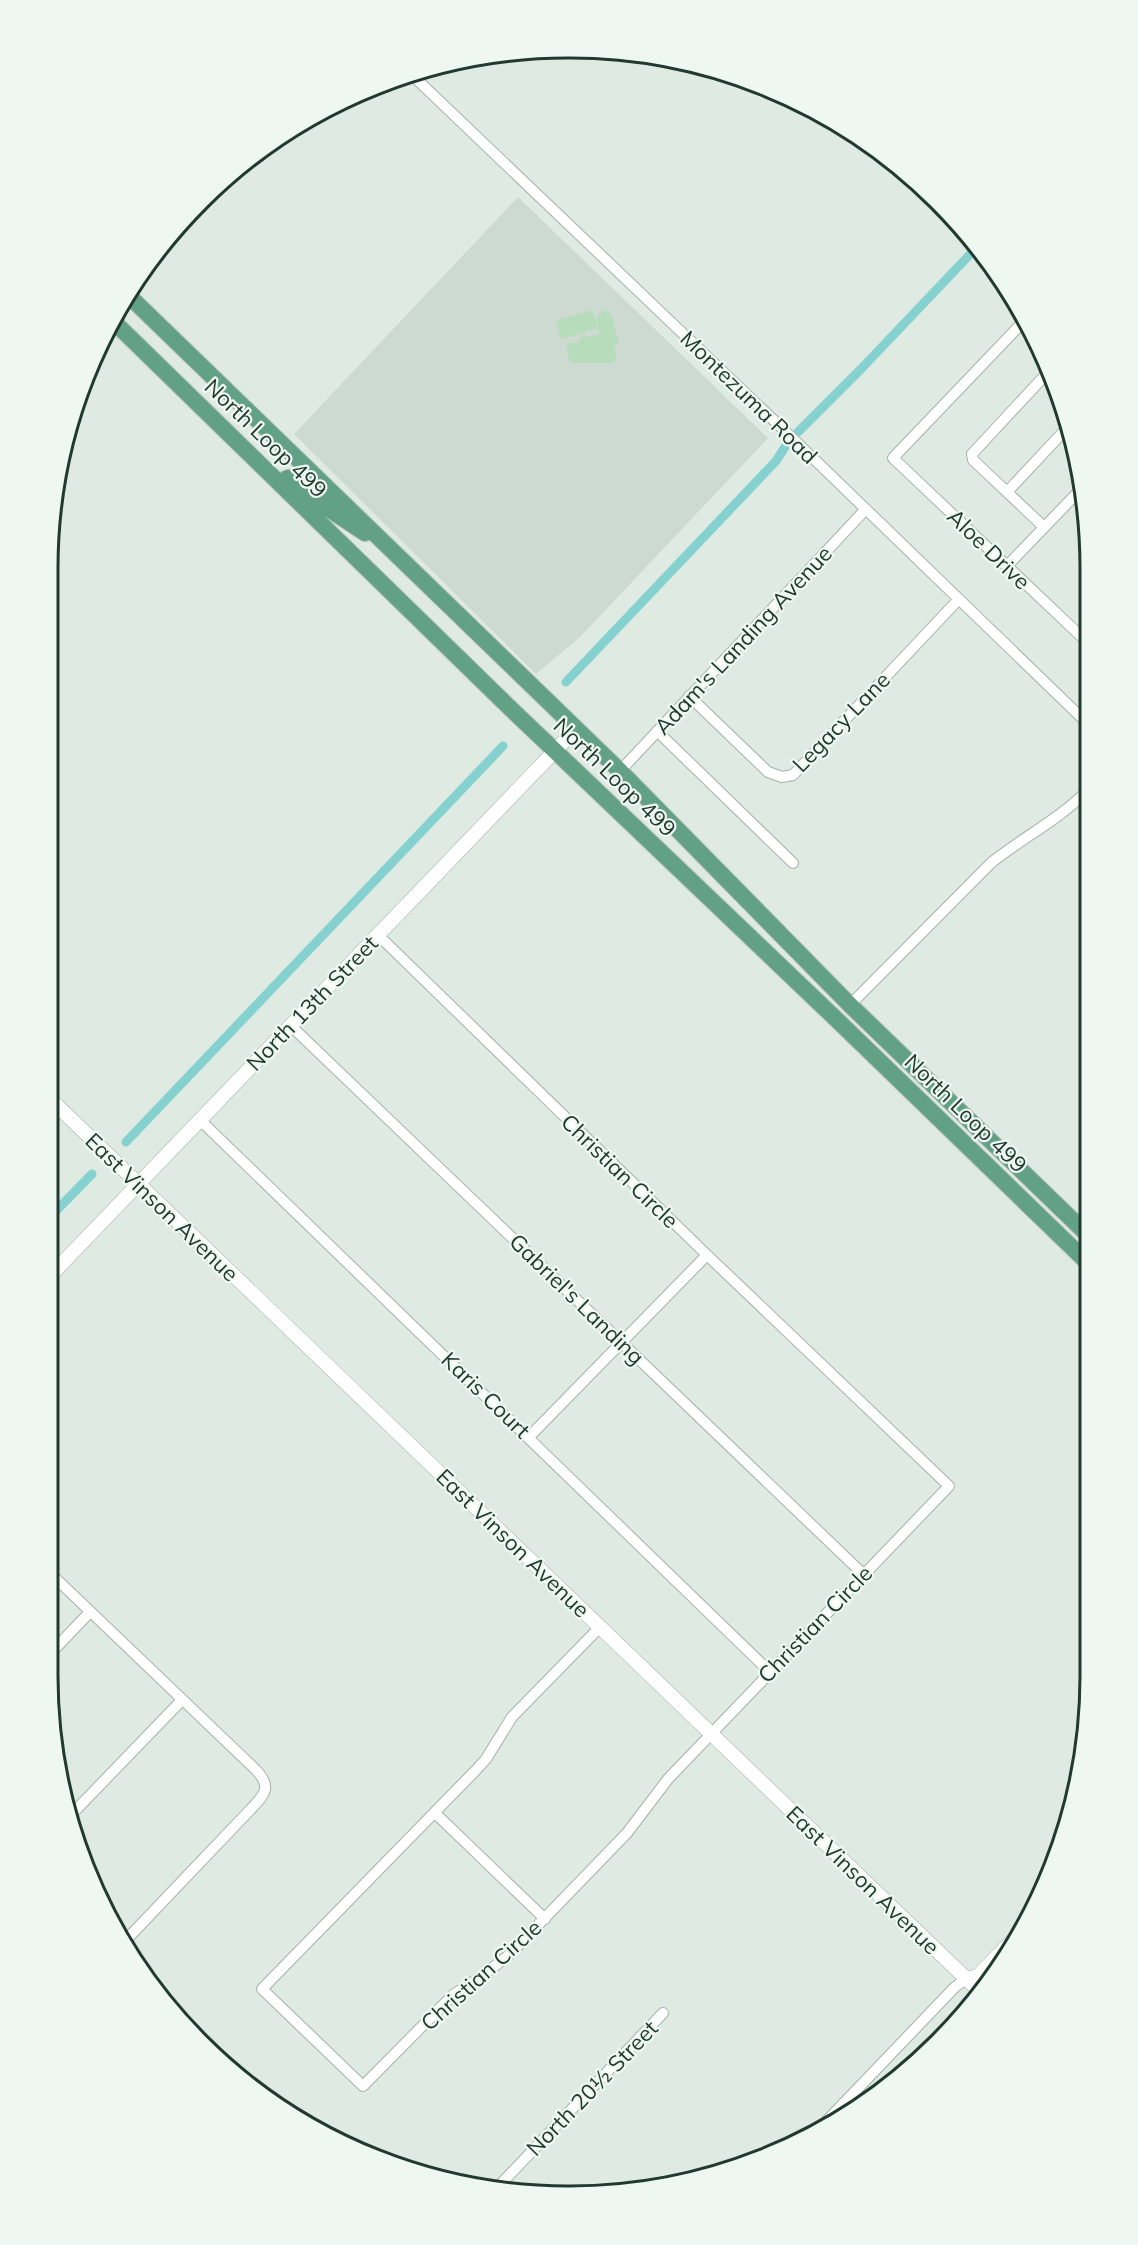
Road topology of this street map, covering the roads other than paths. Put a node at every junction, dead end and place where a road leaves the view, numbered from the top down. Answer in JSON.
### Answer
{"nodes":[{"id":1,"x":419,"y":82,"type":"edge"},
{"id":2,"x":135,"y":302,"type":"edge"},
{"id":3,"x":1018,"y":326,"type":"edge"},
{"id":4,"x":120,"y":327,"type":"edge"},
{"id":5,"x":1042,"y":378,"type":"edge"},
{"id":6,"x":1061,"y":434,"type":"edge"},
{"id":7,"x":281,"y":484,"type":"junction"},
{"id":8,"x":1007,"y":492,"type":"junction"},
{"id":9,"x":1074,"y":496,"type":"edge"},
{"id":10,"x":866,"y":509,"type":"junction"},
{"id":11,"x":1044,"y":527,"type":"junction"},
{"id":12,"x":382,"y":541,"type":"junction"},
{"id":13,"x":1007,"y":566,"type":"junction"},
{"id":14,"x":959,"y":599,"type":"junction"},
{"id":15,"x":1080,"y":635,"type":"edge"},
{"id":16,"x":689,"y":696,"type":"junction"},
{"id":17,"x":1080,"y":716,"type":"edge"},
{"id":18,"x":576,"y":729,"type":"junction"},
{"id":19,"x":657,"y":731,"type":"junction"},
{"id":20,"x":555,"y":751,"type":"junction"},
{"id":21,"x":620,"y":771,"type":"junction"},
{"id":22,"x":1080,"y":798,"type":"edge"},
{"id":23,"x":793,"y":863,"type":"dead end"},
{"id":24,"x":726,"y":915,"type":"junction"},
{"id":25,"x":378,"y":935,"type":"junction"},
{"id":26,"x":850,"y":1005,"type":"junction"},
{"id":27,"x":290,"y":1025,"type":"junction"},
{"id":28,"x":58,"y":1107,"type":"edge"},
{"id":29,"x":200,"y":1120,"type":"junction"},
{"id":30,"x":138,"y":1184,"type":"junction"},
{"id":31,"x":1080,"y":1227,"type":"edge"},
{"id":32,"x":707,"y":1255,"type":"junction"},
{"id":33,"x":1080,"y":1255,"type":"edge"},
{"id":34,"x":58,"y":1268,"type":"edge"},
{"id":35,"x":622,"y":1342,"type":"junction"},
{"id":36,"x":529,"y":1437,"type":"junction"},
{"id":37,"x":863,"y":1574,"type":"junction"},
{"id":38,"x":58,"y":1581,"type":"edge"},
{"id":39,"x":90,"y":1612,"type":"junction"},
{"id":40,"x":600,"y":1627,"type":"junction"},
{"id":41,"x":58,"y":1646,"type":"edge"},
{"id":42,"x":770,"y":1672,"type":"junction"},
{"id":43,"x":182,"y":1700,"type":"junction"},
{"id":44,"x":711,"y":1734,"type":"junction"},
{"id":45,"x":76,"y":1809,"type":"edge"},
{"id":46,"x":435,"y":1813,"type":"junction"},
{"id":47,"x":545,"y":1918,"type":"junction"},
{"id":48,"x":130,"y":1936,"type":"edge"},
{"id":49,"x":992,"y":1962,"type":"edge"},
{"id":50,"x":966,"y":1979,"type":"junction"},
{"id":51,"x":974,"y":1987,"type":"edge"},
{"id":52,"x":663,"y":2013,"type":"dead end"},
{"id":53,"x":838,"y":2109,"type":"edge"},
{"id":54,"x":503,"y":2182,"type":"edge"}],
"edges":[{"from":1,"to":10,"type":"street","name":"Montezuma Road"},
{"from":2,"to":12,"type":"main road","name":"North Loop 499"},
{"from":3,"to":13,"type":"street","name":"Aloe Drive"},
{"from":4,"to":7,"type":"main road","name":"North Loop 499"},
{"from":5,"to":8,"type":"street"},
{"from":6,"to":8,"type":"street"},
{"from":7,"to":12,"type":"main road"},
{"from":7,"to":20,"type":"main road","name":"North Loop 499"},
{"from":8,"to":11,"type":"street"},
{"from":9,"to":11,"type":"street"},
{"from":10,"to":14,"type":"street","name":"Montezuma Road"},
{"from":10,"to":16,"type":"street","name":"Adam's Landing Avenue"},
{"from":11,"to":13,"type":"street"},
{"from":12,"to":18,"type":"main road","name":"North Loop 499"},
{"from":13,"to":15,"type":"street","name":"Aloe Drive"},
{"from":14,"to":16,"type":"street","name":"Legacy Lane"},
{"from":14,"to":17,"type":"street","name":"Montezuma Road"},
{"from":16,"to":19,"type":"street","name":"Adam's Landing Avenue"},
{"from":18,"to":20,"type":"street","name":"North 13th Street"},
{"from":18,"to":21,"type":"main road","name":"North Loop 499"},
{"from":19,"to":21,"type":"street","name":"Adam's Landing Avenue"},
{"from":19,"to":23,"type":"street"},
{"from":20,"to":24,"type":"main road","name":"North Loop 499"},
{"from":20,"to":25,"type":"street","name":"North 13th Street"},
{"from":21,"to":26,"type":"main road","name":"North Loop 499"},
{"from":22,"to":26,"type":"street"},
{"from":24,"to":26,"type":"main road"},
{"from":24,"to":33,"type":"main road","name":"North Loop 499"},
{"from":25,"to":27,"type":"street","name":"North 13th Street"},
{"from":25,"to":32,"type":"street","name":"Christian Circle"},
{"from":26,"to":31,"type":"main road","name":"North Loop 499"},
{"from":27,"to":29,"type":"street","name":"North 13th Street"},
{"from":27,"to":35,"type":"street","name":"Gabriel's Landing"},
{"from":28,"to":30,"type":"street","name":"East Vinson Avenue"},
{"from":29,"to":30,"type":"street","name":"North 13th Street"},
{"from":29,"to":36,"type":"street","name":"Karis Court"},
{"from":30,"to":34,"type":"street","name":"North 13th Street"},
{"from":30,"to":40,"type":"street","name":"East Vinson Avenue"},
{"from":32,"to":35,"type":"street"},
{"from":32,"to":37,"type":"street","name":"Christian Circle"},
{"from":35,"to":36,"type":"street"},
{"from":35,"to":37,"type":"street","name":"Gabriel's Landing"},
{"from":36,"to":42,"type":"street","name":"Karis Court"},
{"from":37,"to":42,"type":"street","name":"Christian Circle"},
{"from":38,"to":39,"type":"street"},
{"from":39,"to":41,"type":"street"},
{"from":39,"to":43,"type":"street"},
{"from":40,"to":44,"type":"street","name":"East Vinson Avenue"},
{"from":40,"to":46,"type":"street"},
{"from":42,"to":44,"type":"street","name":"Christian Circle"},
{"from":43,"to":45,"type":"street"},
{"from":43,"to":48,"type":"street"},
{"from":44,"to":47,"type":"street","name":"Christian Circle"},
{"from":44,"to":50,"type":"street","name":"East Vinson Avenue"},
{"from":46,"to":47,"type":"street"},
{"from":46,"to":47,"type":"street","name":"Christian Circle"},
{"from":49,"to":50,"type":"street"},
{"from":50,"to":51,"type":"street","name":"East Vinson Avenue"},
{"from":50,"to":53,"type":"street"},
{"from":52,"to":54,"type":"street","name":"North 20½ Street"}]}
